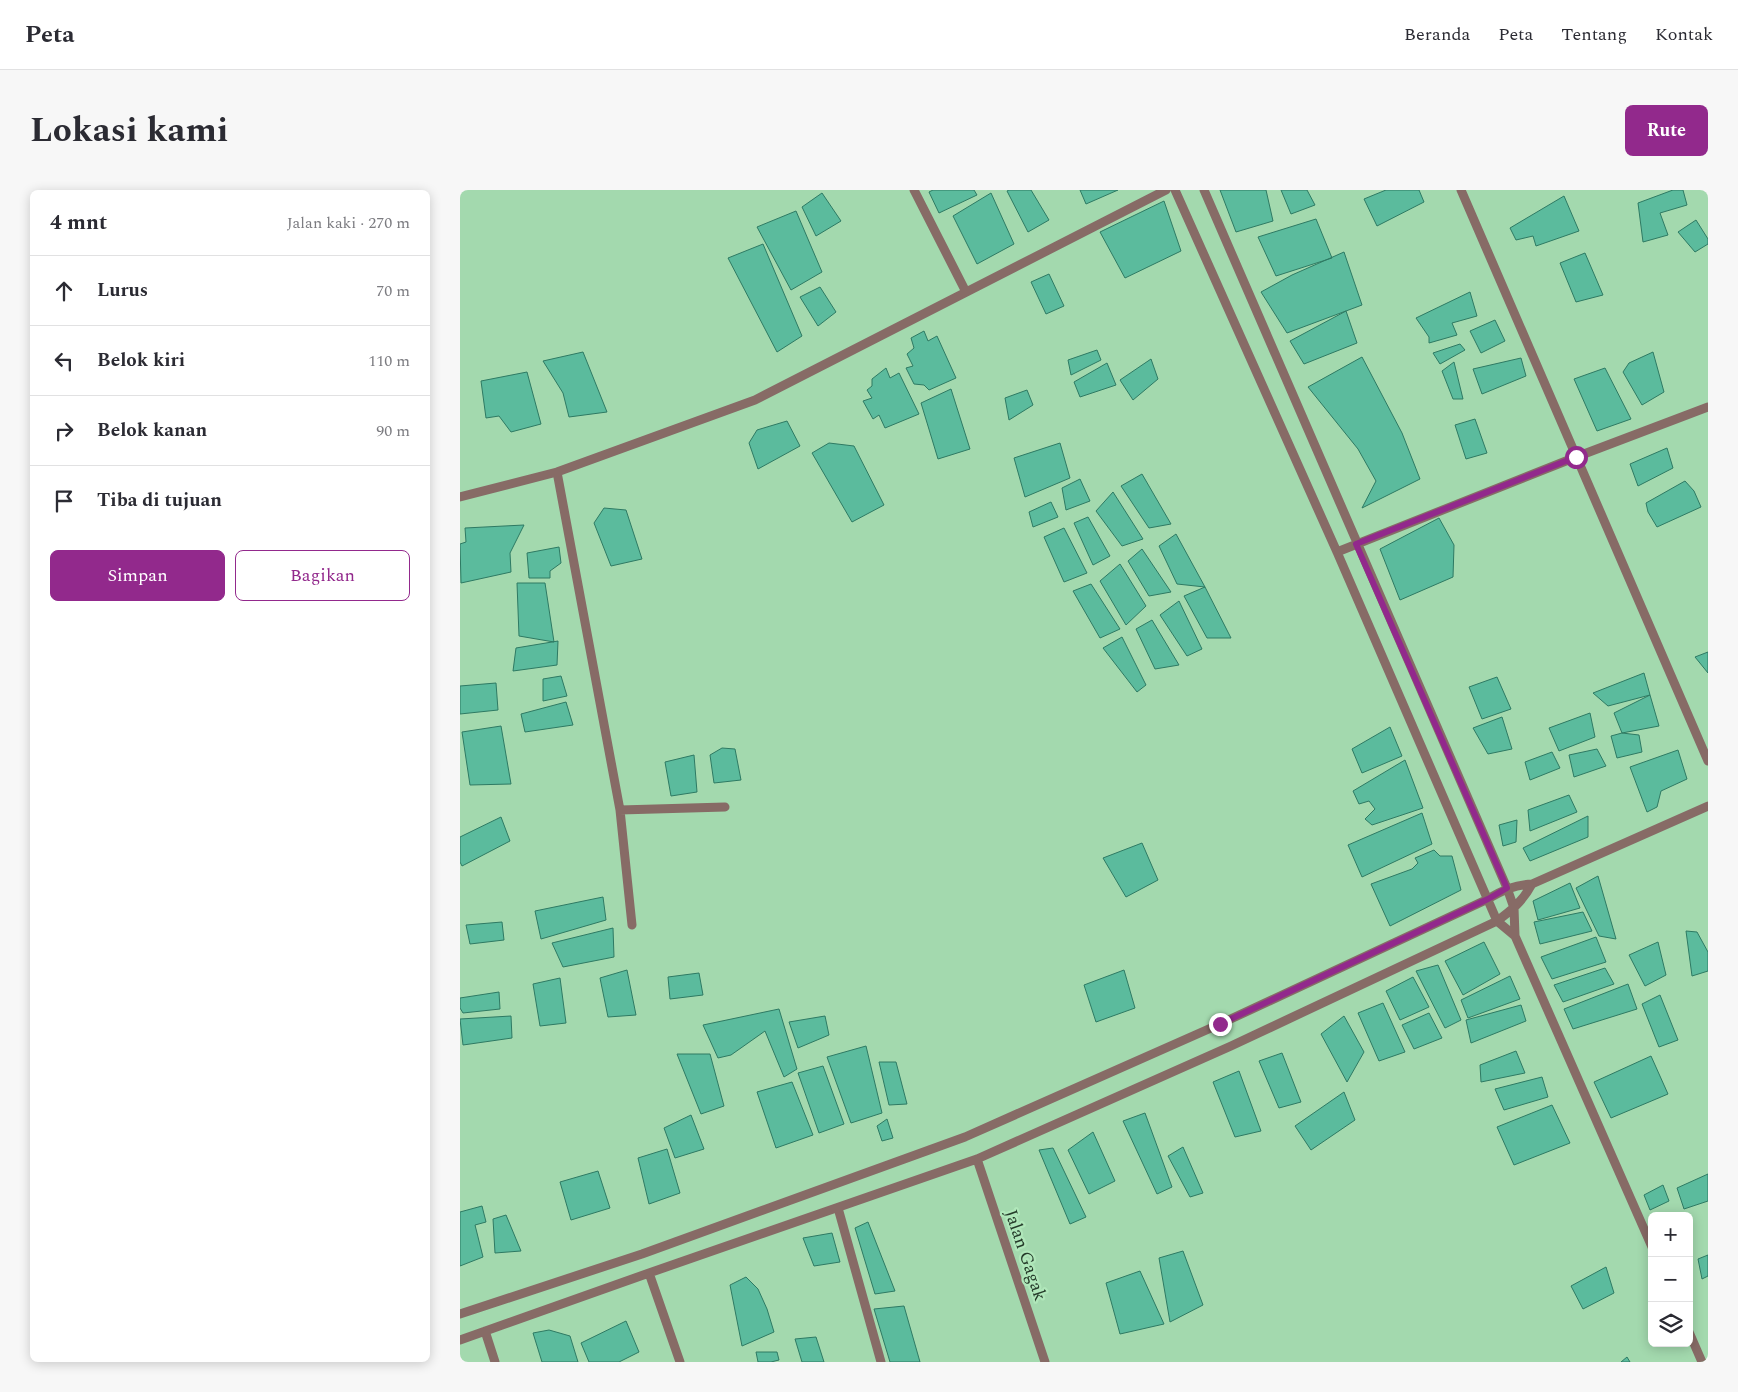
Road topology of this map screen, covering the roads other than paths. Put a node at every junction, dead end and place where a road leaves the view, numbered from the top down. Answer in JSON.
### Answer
{"nodes":[{"id":1,"x":914,"y":190,"type":"edge"},
{"id":2,"x":1166,"y":190,"type":"edge"},
{"id":3,"x":1175,"y":190,"type":"edge"},
{"id":4,"x":1204,"y":190,"type":"edge"},
{"id":5,"x":1461,"y":190,"type":"edge"},
{"id":6,"x":966,"y":292,"type":"junction"},
{"id":7,"x":1708,"y":407,"type":"edge"},
{"id":8,"x":1576,"y":457,"type":"junction"},
{"id":9,"x":557,"y":472,"type":"junction"},
{"id":10,"x":460,"y":497,"type":"edge"},
{"id":11,"x":1356,"y":544,"type":"junction"},
{"id":12,"x":1337,"y":552,"type":"junction"},
{"id":13,"x":1708,"y":761,"type":"edge"},
{"id":14,"x":1708,"y":806,"type":"edge"},
{"id":15,"x":725,"y":807,"type":"dead end"},
{"id":16,"x":620,"y":810,"type":"junction"},
{"id":17,"x":1532,"y":884,"type":"junction"},
{"id":18,"x":1507,"y":888,"type":"junction"},
{"id":19,"x":1488,"y":899,"type":"junction"},
{"id":20,"x":1514,"y":908,"type":"junction"},
{"id":21,"x":1497,"y":921,"type":"junction"},
{"id":22,"x":632,"y":925,"type":"dead end"},
{"id":23,"x":1515,"y":936,"type":"junction"},
{"id":24,"x":976,"y":1159,"type":"junction"},
{"id":25,"x":838,"y":1208,"type":"junction"},
{"id":26,"x":1648,"y":1238,"type":"edge"},
{"id":27,"x":649,"y":1273,"type":"junction"},
{"id":28,"x":460,"y":1314,"type":"edge"},
{"id":29,"x":485,"y":1331,"type":"junction"},
{"id":30,"x":460,"y":1340,"type":"edge"},
{"id":31,"x":1693,"y":1341,"type":"edge"},
{"id":32,"x":495,"y":1362,"type":"edge"},
{"id":33,"x":680,"y":1362,"type":"edge"},
{"id":34,"x":881,"y":1362,"type":"edge"},
{"id":35,"x":1046,"y":1362,"type":"edge"},
{"id":36,"x":1702,"y":1362,"type":"edge"}],
"edges":[{"from":1,"to":6,"type":"street"},
{"from":2,"to":6,"type":"street"},
{"from":3,"to":12,"type":"street"},
{"from":4,"to":11,"type":"street"},
{"from":5,"to":8,"type":"street"},
{"from":6,"to":9,"type":"street"},
{"from":7,"to":8,"type":"street"},
{"from":8,"to":11,"type":"street"},
{"from":8,"to":13,"type":"street"},
{"from":9,"to":10,"type":"street"},
{"from":9,"to":16,"type":"street"},
{"from":11,"to":12,"type":"street"},
{"from":11,"to":18,"type":"street"},
{"from":12,"to":19,"type":"street"},
{"from":14,"to":17,"type":"street"},
{"from":15,"to":16,"type":"street"},
{"from":16,"to":22,"type":"street"},
{"from":17,"to":18,"type":"street"},
{"from":17,"to":20,"type":"street"},
{"from":18,"to":19,"type":"street"},
{"from":18,"to":20,"type":"street"},
{"from":19,"to":21,"type":"street"},
{"from":19,"to":28,"type":"street"},
{"from":20,"to":21,"type":"street"},
{"from":20,"to":23,"type":"street"},
{"from":21,"to":23,"type":"street"},
{"from":21,"to":24,"type":"street"},
{"from":23,"to":26,"type":"street"},
{"from":24,"to":25,"type":"street"},
{"from":24,"to":35,"type":"street","name":"Jalan Gagak"},
{"from":25,"to":27,"type":"street"},
{"from":25,"to":34,"type":"street"},
{"from":27,"to":29,"type":"street"},
{"from":27,"to":33,"type":"street"},
{"from":29,"to":30,"type":"street"},
{"from":29,"to":32,"type":"street"},
{"from":31,"to":36,"type":"street"}]}
